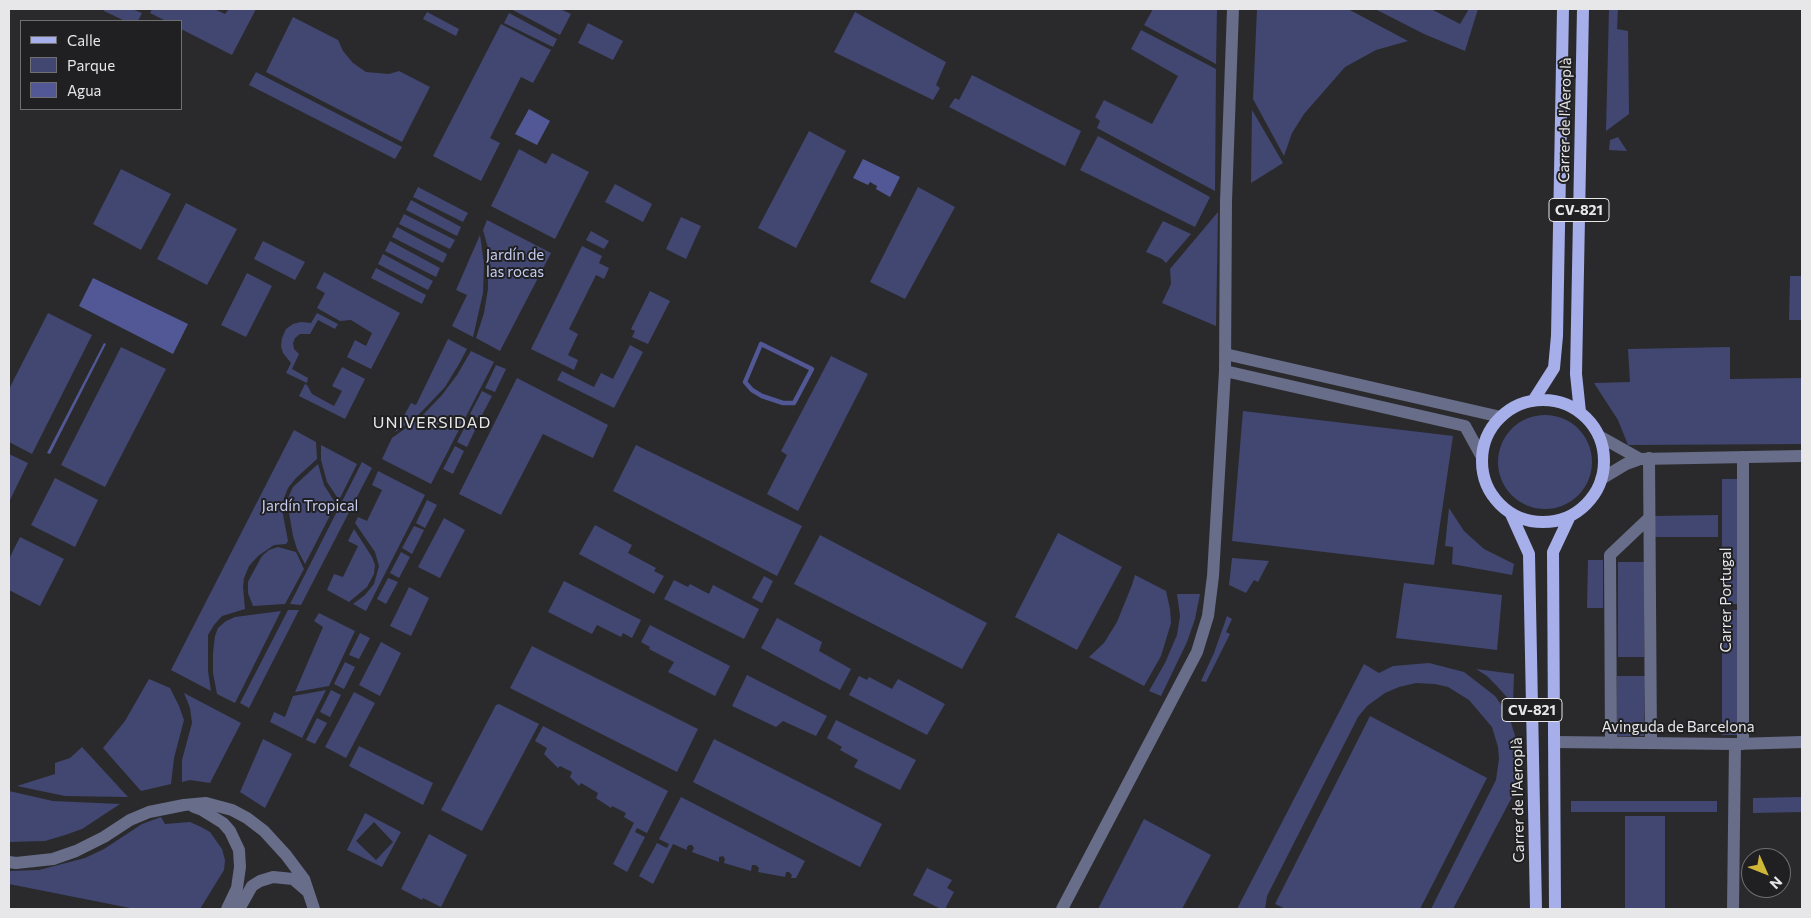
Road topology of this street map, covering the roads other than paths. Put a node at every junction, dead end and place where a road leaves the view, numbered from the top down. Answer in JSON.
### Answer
{"nodes":[{"id":1,"x":1233,"y":9,"type":"edge"},
{"id":2,"x":1563,"y":9,"type":"edge"},
{"id":3,"x":1584,"y":9,"type":"edge"},
{"id":4,"x":1225,"y":354,"type":"junction"},
{"id":5,"x":1225,"y":371,"type":"junction"},
{"id":6,"x":1533,"y":401,"type":"junction"},
{"id":7,"x":1580,"y":412,"type":"junction"},
{"id":8,"x":1501,"y":417,"type":"junction"},
{"id":9,"x":1599,"y":436,"type":"junction"},
{"id":10,"x":1802,"y":456,"type":"edge"},
{"id":11,"x":1482,"y":457,"type":"junction"},
{"id":12,"x":1742,"y":457,"type":"junction"},
{"id":13,"x":1644,"y":458,"type":"junction"},
{"id":14,"x":1602,"y":479,"type":"junction"},
{"id":15,"x":1511,"y":514,"type":"junction"},
{"id":16,"x":1570,"y":516,"type":"junction"},
{"id":17,"x":1649,"y":518,"type":"junction"},
{"id":18,"x":1554,"y":742,"type":"junction"},
{"id":19,"x":1611,"y":742,"type":"junction"},
{"id":20,"x":1651,"y":742,"type":"junction"},
{"id":21,"x":1802,"y":742,"type":"edge"},
{"id":22,"x":1739,"y":744,"type":"junction"},
{"id":23,"x":184,"y":805,"type":"junction"},
{"id":24,"x":9,"y":862,"type":"edge"},
{"id":25,"x":310,"y":894,"type":"junction"},
{"id":26,"x":227,"y":909,"type":"edge"},
{"id":27,"x":239,"y":909,"type":"edge"},
{"id":28,"x":314,"y":909,"type":"edge"},
{"id":29,"x":1062,"y":909,"type":"edge"},
{"id":30,"x":1536,"y":909,"type":"edge"},
{"id":31,"x":1555,"y":909,"type":"edge"},
{"id":32,"x":1733,"y":909,"type":"edge"}],
"edges":[{"from":1,"to":4,"type":"street"},
{"from":2,"to":6,"type":"main road","name":"Carrer de l'Aeroplà","number":"CV-821"},
{"from":3,"to":7,"type":"main road","name":"Carrer de l'Aeroplà","number":"CV-821"},
{"from":4,"to":5,"type":"street"},
{"from":4,"to":8,"type":"street"},
{"from":5,"to":11,"type":"street"},
{"from":5,"to":29,"type":"street"},
{"from":6,"to":7,"type":"main road","number":"CV-821"},
{"from":6,"to":8,"type":"main road","number":"CV-821"},
{"from":7,"to":9,"type":"main road","number":"CV-821"},
{"from":8,"to":11,"type":"main road","number":"CV-821"},
{"from":9,"to":13,"type":"street"},
{"from":9,"to":14,"type":"main road","number":"CV-821"},
{"from":10,"to":12,"type":"street"},
{"from":11,"to":15,"type":"main road","number":"CV-821"},
{"from":12,"to":13,"type":"street"},
{"from":12,"to":22,"type":"street","name":"Carrer Portugal"},
{"from":13,"to":14,"type":"street"},
{"from":13,"to":17,"type":"street"},
{"from":14,"to":16,"type":"main road","number":"CV-821"},
{"from":15,"to":16,"type":"main road","number":"CV-821"},
{"from":15,"to":30,"type":"main road","name":"Carrer de l'Aeroplà","number":"CV-821"},
{"from":16,"to":18,"type":"main road","number":"CV-821"},
{"from":17,"to":19,"type":"street"},
{"from":17,"to":20,"type":"street"},
{"from":18,"to":19,"type":"street","name":"Avinguda de Barcelona"},
{"from":18,"to":31,"type":"main road","number":"CV-821"},
{"from":19,"to":20,"type":"street","name":"Avinguda de Barcelona"},
{"from":20,"to":22,"type":"street","name":"Avinguda de Barcelona"},
{"from":21,"to":22,"type":"street","name":"Avinguda de Barcelona"},
{"from":22,"to":32,"type":"street","name":"Carrer Portugal"},
{"from":23,"to":24,"type":"street"},
{"from":23,"to":25,"type":"street"},
{"from":23,"to":26,"type":"street"},
{"from":25,"to":27,"type":"street"},
{"from":25,"to":28,"type":"street"}]}
